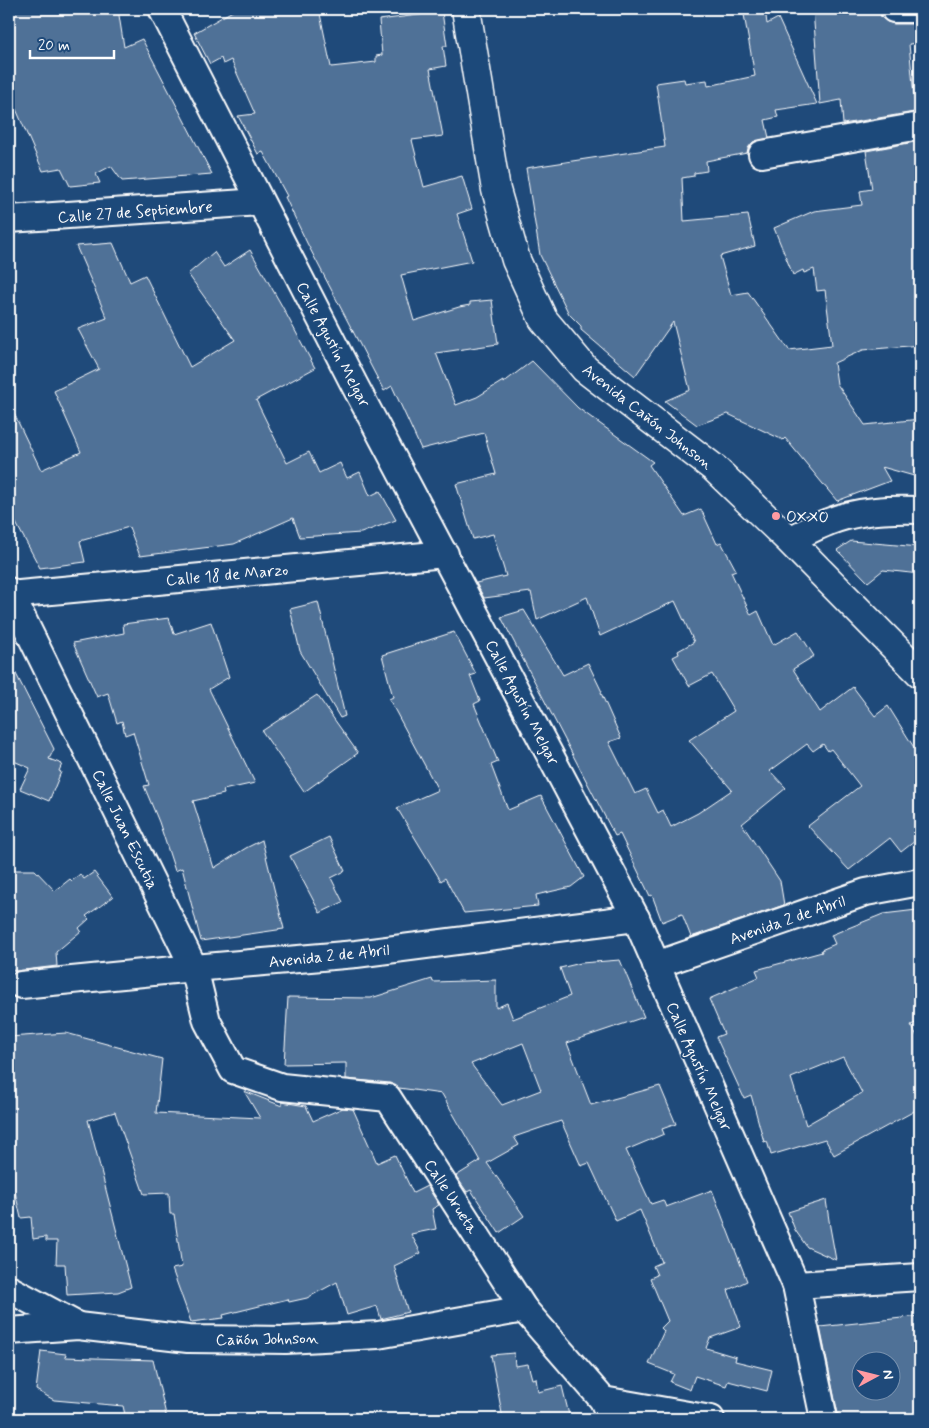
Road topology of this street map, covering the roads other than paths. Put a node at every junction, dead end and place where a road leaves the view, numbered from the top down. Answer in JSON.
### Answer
{"nodes":[{"id":1,"x":162,"y":9,"type":"edge"},
{"id":2,"x":466,"y":9,"type":"edge"},
{"id":3,"x":894,"y":9,"type":"edge"},
{"id":4,"x":920,"y":9,"type":"edge"},
{"id":5,"x":920,"y":126,"type":"edge"},
{"id":6,"x":762,"y":154,"type":"dead end"},
{"id":7,"x":260,"y":202,"type":"junction"},
{"id":8,"x":9,"y":220,"type":"edge"},
{"id":9,"x":920,"y":510,"type":"edge"},
{"id":10,"x":789,"y":540,"type":"junction"},
{"id":11,"x":445,"y":554,"type":"junction"},
{"id":12,"x":9,"y":593,"type":"edge"},
{"id":13,"x":920,"y":673,"type":"edge"},
{"id":14,"x":920,"y":882,"type":"edge"},
{"id":15,"x":636,"y":918,"type":"junction"},
{"id":16,"x":656,"y":965,"type":"junction"},
{"id":17,"x":194,"y":968,"type":"junction"},
{"id":18,"x":21,"y":986,"type":"dead end"},
{"id":19,"x":233,"y":1070,"type":"joint"},
{"id":20,"x":920,"y":1278,"type":"edge"},
{"id":21,"x":796,"y":1285,"type":"junction"},
{"id":22,"x":9,"y":1289,"type":"edge"},
{"id":23,"x":524,"y":1309,"type":"junction"},
{"id":24,"x":78,"y":1326,"type":"junction"},
{"id":25,"x":9,"y":1331,"type":"edge"},
{"id":26,"x":607,"y":1410,"type":"edge"},
{"id":27,"x":711,"y":1419,"type":"edge"},
{"id":28,"x":824,"y":1419,"type":"edge"}],
"edges":[{"from":1,"to":7,"type":"street","name":"Calle Agustín Melgar"},
{"from":2,"to":10,"type":"main road","name":"Avenida Cañón Johnson"},
{"from":3,"to":4,"type":"street"},
{"from":5,"to":6,"type":"street"},
{"from":7,"to":8,"type":"street","name":"Calle 27 de Septiembre"},
{"from":7,"to":11,"type":"street","name":"Calle Agustín Melgar"},
{"from":9,"to":10,"type":"street"},
{"from":10,"to":13,"type":"main road","name":"Avenida Cañón Johnson"},
{"from":11,"to":12,"type":"street","name":"Calle 18 de Marzo"},
{"from":11,"to":15,"type":"street","name":"Calle Agustín Melgar"},
{"from":12,"to":17,"type":"street","name":"Calle Juan Escutia"},
{"from":14,"to":16,"type":"street","name":"Avenida 2 de Abril"},
{"from":15,"to":16,"type":"street","name":"Calle Agustín Melgar"},
{"from":15,"to":17,"type":"street","name":"Avenida 2 de Abril"},
{"from":16,"to":21,"type":"street","name":"Calle Agustín Melgar"},
{"from":17,"to":18,"type":"street","name":"Avenida 2 de Abril"},
{"from":17,"to":19,"type":"street","name":"Calle Juan Escutia"},
{"from":19,"to":23,"type":"street","name":"Calle Urueta"},
{"from":20,"to":21,"type":"street"},
{"from":21,"to":28,"type":"street","name":"Calle Agustín Melgar"},
{"from":22,"to":24,"type":"street"},
{"from":23,"to":24,"type":"street","name":"Cañón Johnson"},
{"from":23,"to":26,"type":"street","name":"Calle Urueta"},
{"from":24,"to":25,"type":"street","name":"Cañón Johnson"},
{"from":26,"to":27,"type":"street"}]}
